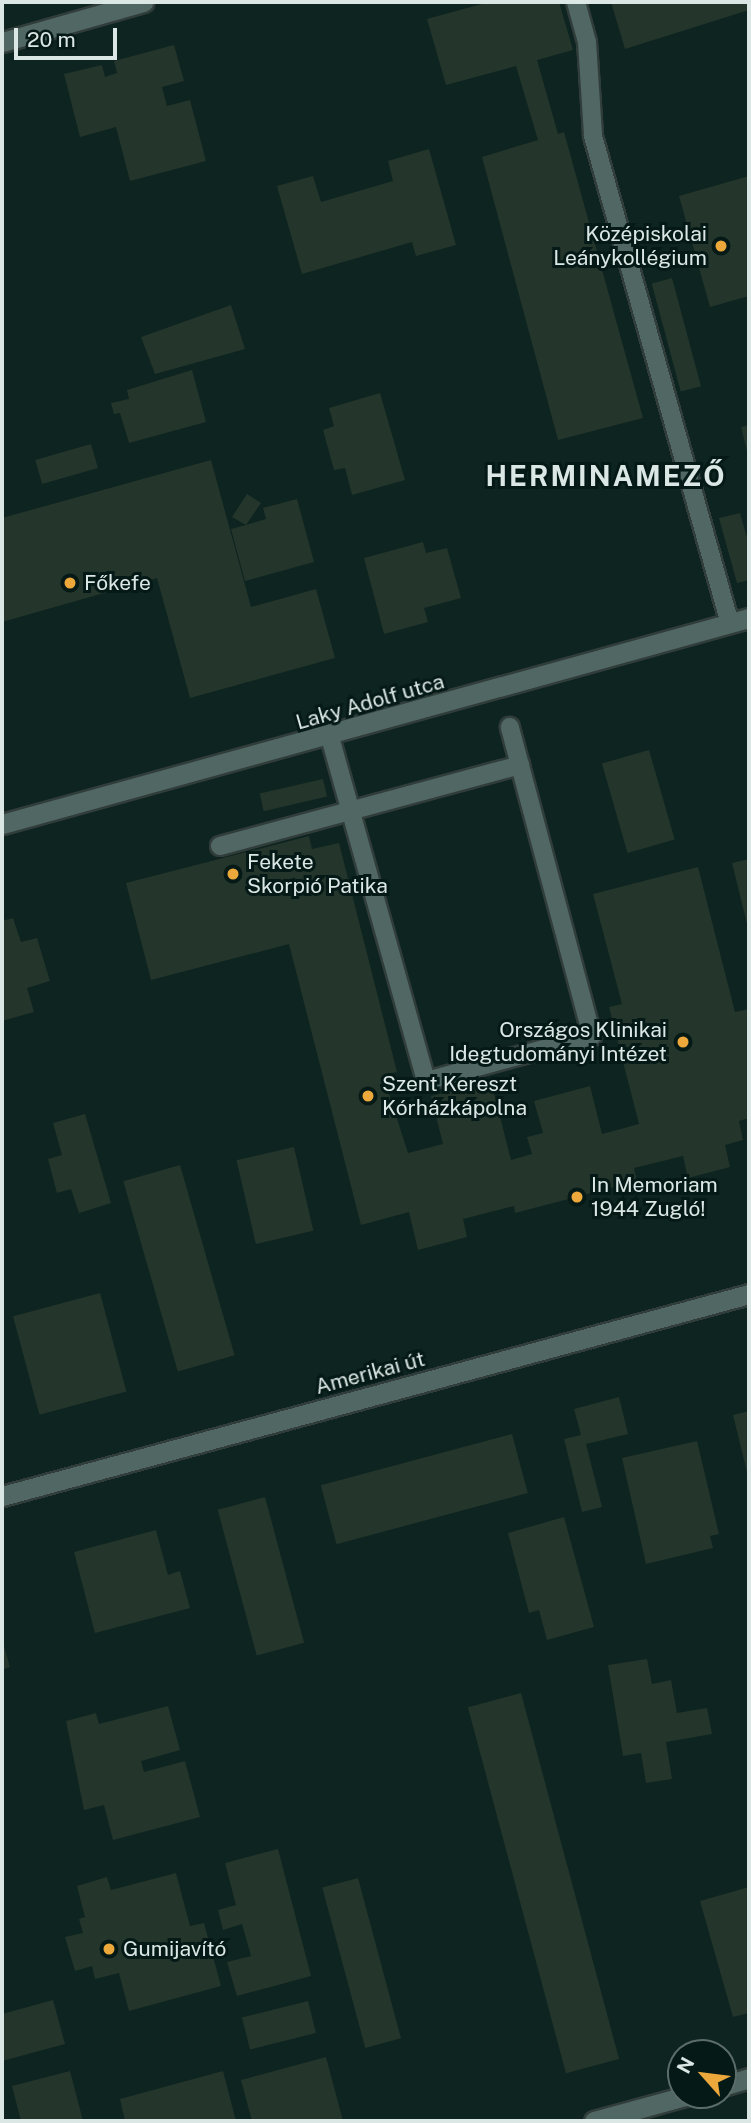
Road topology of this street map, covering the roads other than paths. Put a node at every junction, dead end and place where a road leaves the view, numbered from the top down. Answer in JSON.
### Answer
{"nodes":[{"id":1,"x":143,"y":2,"type":"edge"},
{"id":2,"x":576,"y":2,"type":"edge"},
{"id":3,"x":2,"y":42,"type":"edge"},
{"id":4,"x":749,"y":618,"type":"edge"},
{"id":5,"x":730,"y":624,"type":"junction"},
{"id":6,"x":510,"y":727,"type":"dead end"},
{"id":7,"x":330,"y":737,"type":"junction"},
{"id":8,"x":520,"y":765,"type":"junction"},
{"id":9,"x":354,"y":809,"type":"junction"},
{"id":10,"x":2,"y":824,"type":"edge"},
{"id":11,"x":220,"y":846,"type":"dead end"},
{"id":12,"x":749,"y":1294,"type":"edge"},
{"id":13,"x":2,"y":1496,"type":"edge"},
{"id":14,"x":667,"y":2101,"type":"edge"},
{"id":15,"x":594,"y":2121,"type":"edge"}],
"edges":[{"from":1,"to":3,"type":"street"},
{"from":2,"to":5,"type":"lane"},
{"from":4,"to":5,"type":"street","name":"Laky Adolf utca"},
{"from":5,"to":7,"type":"street","name":"Laky Adolf utca"},
{"from":6,"to":8,"type":"lane"},
{"from":7,"to":9,"type":"lane"},
{"from":7,"to":10,"type":"street","name":"Laky Adolf utca"},
{"from":8,"to":9,"type":"lane"},
{"from":8,"to":9,"type":"lane"},
{"from":9,"to":11,"type":"lane"},
{"from":12,"to":13,"type":"street","name":"Amerikai út"},
{"from":14,"to":15,"type":"street"}]}
